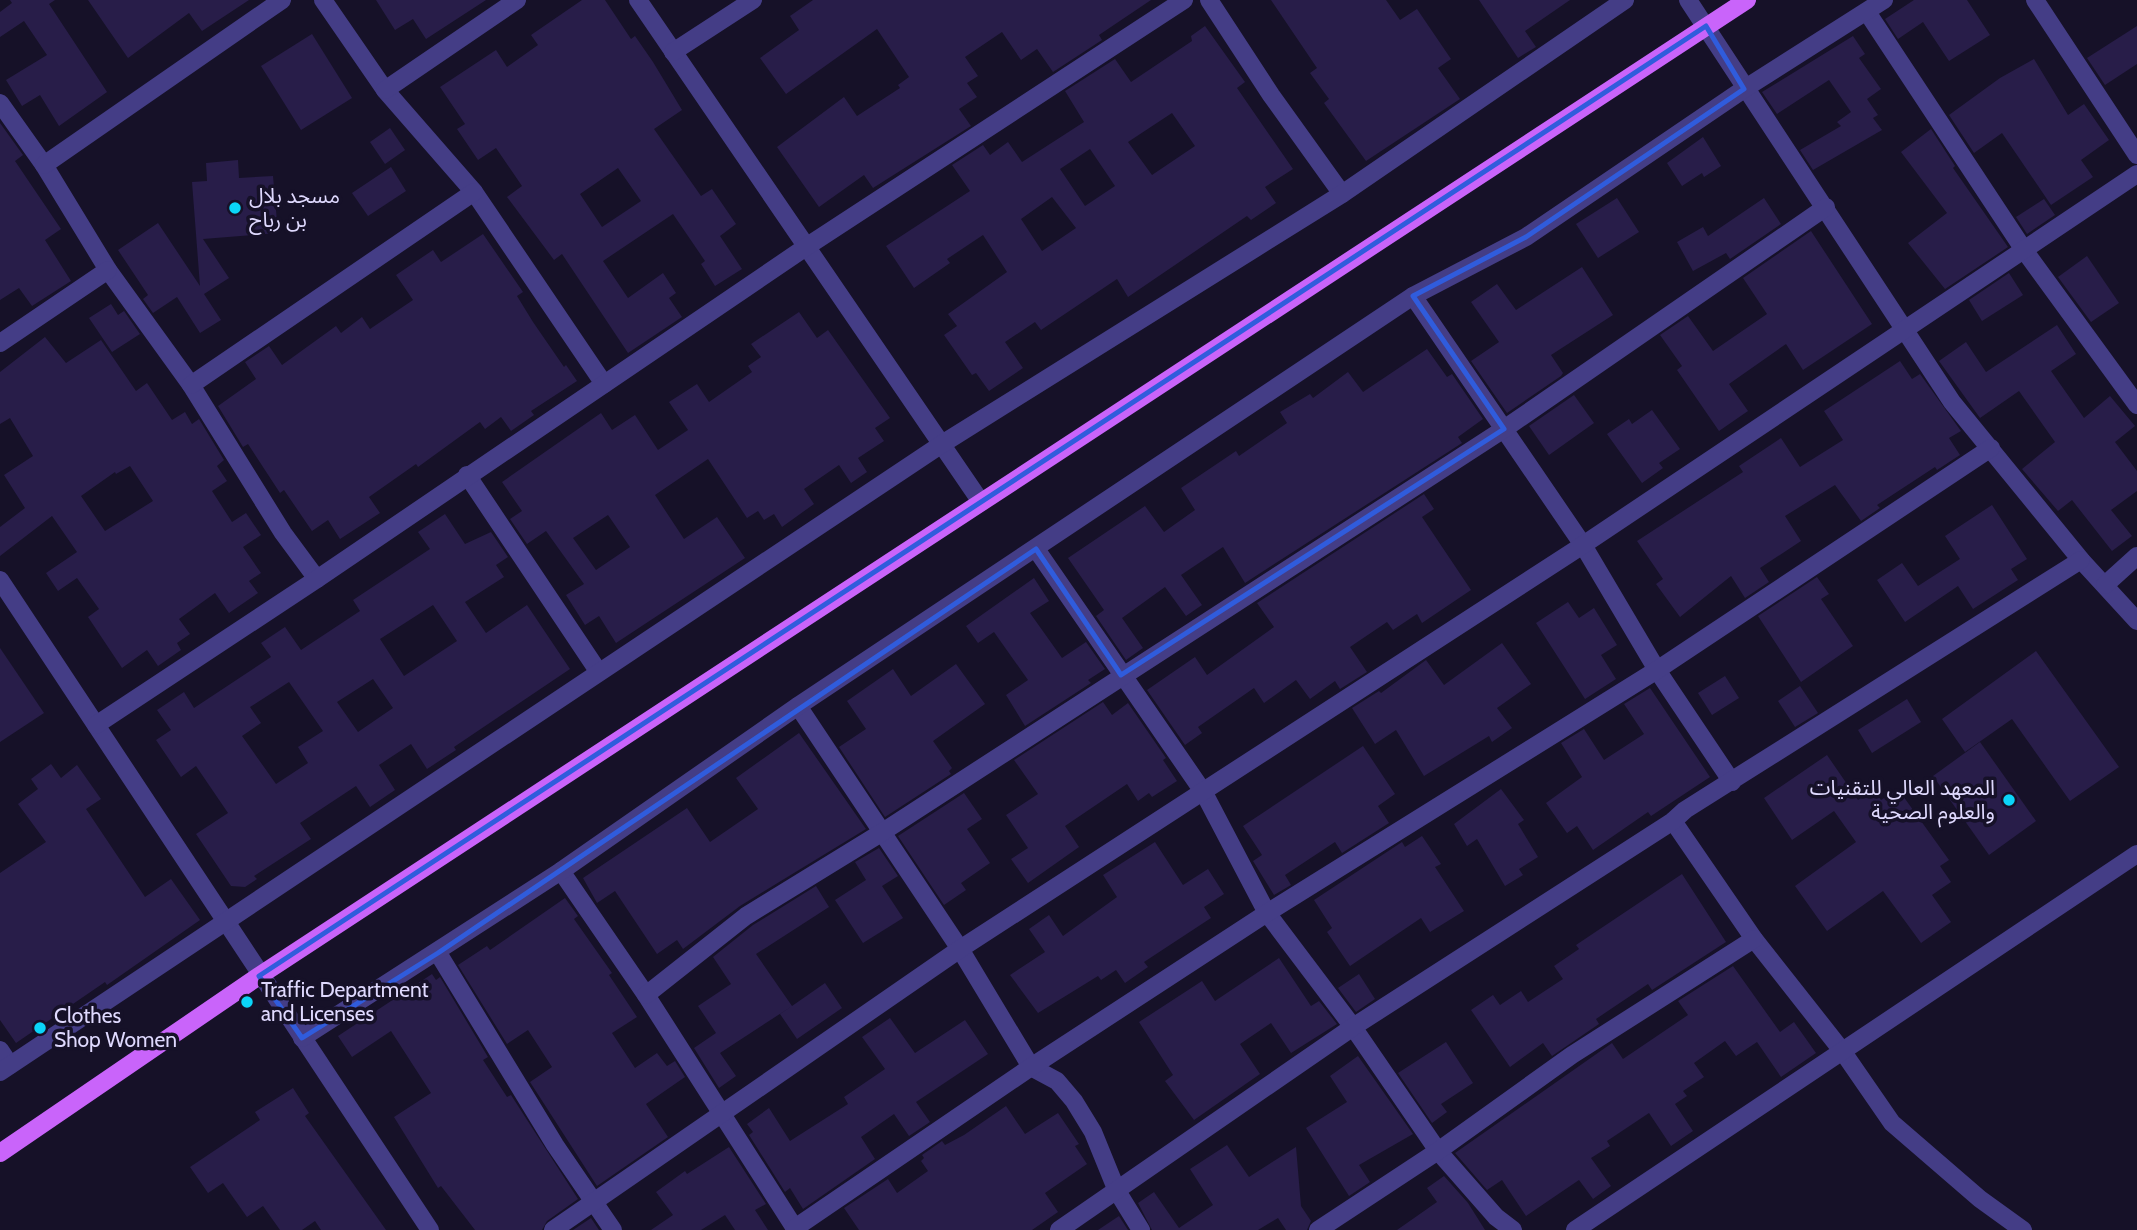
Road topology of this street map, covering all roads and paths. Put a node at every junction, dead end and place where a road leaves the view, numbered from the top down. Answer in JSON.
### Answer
{"nodes":[{"id":1,"x":282,"y":0,"type":"edge"},
{"id":2,"x":323,"y":0,"type":"edge"},
{"id":3,"x":517,"y":0,"type":"edge"},
{"id":4,"x":638,"y":0,"type":"edge"},
{"id":5,"x":753,"y":0,"type":"edge"},
{"id":6,"x":1184,"y":0,"type":"edge"},
{"id":7,"x":1209,"y":0,"type":"edge"},
{"id":8,"x":1625,"y":0,"type":"edge"},
{"id":9,"x":1688,"y":0,"type":"edge"},
{"id":10,"x":1746,"y":0,"type":"edge"},
{"id":11,"x":1884,"y":0,"type":"edge"},
{"id":12,"x":2035,"y":0,"type":"edge"},
{"id":13,"x":1867,"y":12,"type":"junction"},
{"id":14,"x":1706,"y":26,"type":"junction"},
{"id":15,"x":673,"y":52,"type":"junction"},
{"id":16,"x":1744,"y":89,"type":"junction"},
{"id":17,"x":385,"y":90,"type":"junction"},
{"id":18,"x":0,"y":103,"type":"edge"},
{"id":19,"x":2137,"y":155,"type":"edge"},
{"id":20,"x":44,"y":165,"type":"junction"},
{"id":21,"x":2137,"y":174,"type":"edge"},
{"id":22,"x":474,"y":192,"type":"junction"},
{"id":23,"x":1342,"y":194,"type":"junction"},
{"id":24,"x":1826,"y":207,"type":"junction"},
{"id":25,"x":806,"y":247,"type":"junction"},
{"id":26,"x":2024,"y":250,"type":"junction"},
{"id":27,"x":108,"y":270,"type":"junction"},
{"id":28,"x":1413,"y":296,"type":"junction"},
{"id":29,"x":1905,"y":328,"type":"junction"},
{"id":30,"x":0,"y":343,"type":"edge"},
{"id":31,"x":604,"y":384,"type":"junction"},
{"id":32,"x":191,"y":386,"type":"junction"},
{"id":33,"x":2137,"y":405,"type":"edge"},
{"id":34,"x":1504,"y":429,"type":"junction"},
{"id":35,"x":942,"y":444,"type":"junction"},
{"id":36,"x":1991,"y":448,"type":"junction"},
{"id":37,"x":467,"y":475,"type":"junction"},
{"id":38,"x":981,"y":502,"type":"junction"},
{"id":39,"x":1583,"y":545,"type":"junction"},
{"id":40,"x":1035,"y":549,"type":"junction"},
{"id":41,"x":2137,"y":556,"type":"edge"},
{"id":42,"x":2081,"y":560,"type":"junction"},
{"id":43,"x":317,"y":579,"type":"junction"},
{"id":44,"x":0,"y":580,"type":"edge"},
{"id":45,"x":2105,"y":585,"type":"junction"},
{"id":46,"x":2137,"y":621,"type":"edge"},
{"id":47,"x":1657,"y":670,"type":"junction"},
{"id":48,"x":598,"y":671,"type":"junction"},
{"id":49,"x":1121,"y":674,"type":"junction"},
{"id":50,"x":798,"y":706,"type":"junction"},
{"id":51,"x":96,"y":725,"type":"junction"},
{"id":52,"x":1732,"y":782,"type":"junction"},
{"id":53,"x":1204,"y":793,"type":"junction"},
{"id":54,"x":1673,"y":821,"type":"junction"},
{"id":55,"x":881,"y":833,"type":"junction"},
{"id":56,"x":2137,"y":854,"type":"edge"},
{"id":57,"x":561,"y":871,"type":"junction"},
{"id":58,"x":1266,"y":913,"type":"junction"},
{"id":59,"x":224,"y":920,"type":"junction"},
{"id":60,"x":1754,"y":939,"type":"junction"},
{"id":61,"x":960,"y":949,"type":"junction"},
{"id":62,"x":438,"y":953,"type":"junction"},
{"id":63,"x":259,"y":976,"type":"junction"},
{"id":64,"x":646,"y":995,"type":"junction"},
{"id":65,"x":1353,"y":1027,"type":"junction"},
{"id":66,"x":302,"y":1038,"type":"junction"},
{"id":67,"x":1843,"y":1052,"type":"junction"},
{"id":68,"x":3,"y":1062,"type":"edge"},
{"id":69,"x":1031,"y":1067,"type":"junction"},
{"id":70,"x":723,"y":1115,"type":"junction"},
{"id":71,"x":1438,"y":1151,"type":"junction"},
{"id":72,"x":0,"y":1153,"type":"edge"},
{"id":73,"x":1117,"y":1191,"type":"junction"},
{"id":74,"x":594,"y":1203,"type":"junction"},
{"id":75,"x":795,"y":1229,"type":"edge"},
{"id":76,"x":430,"y":1230,"type":"edge"},
{"id":77,"x":553,"y":1230,"type":"edge"},
{"id":78,"x":613,"y":1230,"type":"edge"},
{"id":79,"x":1059,"y":1230,"type":"edge"},
{"id":80,"x":1141,"y":1230,"type":"edge"},
{"id":81,"x":1318,"y":1230,"type":"edge"},
{"id":82,"x":1513,"y":1230,"type":"edge"},
{"id":83,"x":1575,"y":1230,"type":"edge"},
{"id":84,"x":2023,"y":1230,"type":"edge"}],
"edges":[{"from":1,"to":20,"type":"street"},
{"from":2,"to":17,"type":"street"},
{"from":3,"to":17,"type":"street"},
{"from":4,"to":15,"type":"street"},
{"from":5,"to":15,"type":"street"},
{"from":6,"to":25,"type":"street"},
{"from":7,"to":23,"type":"street"},
{"from":8,"to":23,"type":"street"},
{"from":9,"to":14,"type":"street"},
{"from":10,"to":14,"type":"main road"},
{"from":11,"to":13,"type":"street"},
{"from":12,"to":19,"type":"street"},
{"from":13,"to":16,"type":"street"},
{"from":13,"to":26,"type":"street"},
{"from":14,"to":16,"type":"street"},
{"from":14,"to":38,"type":"main road"},
{"from":15,"to":25,"type":"street"},
{"from":16,"to":24,"type":"street"},
{"from":16,"to":28,"type":"street"},
{"from":17,"to":22,"type":"street"},
{"from":18,"to":20,"type":"street"},
{"from":20,"to":27,"type":"street"},
{"from":21,"to":26,"type":"street"},
{"from":22,"to":31,"type":"street"},
{"from":22,"to":32,"type":"street"},
{"from":23,"to":35,"type":"street"},
{"from":24,"to":29,"type":"street"},
{"from":24,"to":34,"type":"street"},
{"from":25,"to":31,"type":"street"},
{"from":25,"to":35,"type":"street"},
{"from":26,"to":29,"type":"street"},
{"from":26,"to":33,"type":"street"},
{"from":27,"to":30,"type":"street"},
{"from":27,"to":32,"type":"street"},
{"from":28,"to":34,"type":"street"},
{"from":28,"to":40,"type":"street"},
{"from":29,"to":36,"type":"street"},
{"from":29,"to":39,"type":"street"},
{"from":31,"to":37,"type":"street"},
{"from":32,"to":43,"type":"street"},
{"from":34,"to":39,"type":"street"},
{"from":34,"to":49,"type":"street"},
{"from":35,"to":38,"type":"street"},
{"from":35,"to":48,"type":"street"},
{"from":36,"to":42,"type":"street"},
{"from":36,"to":47,"type":"street"},
{"from":37,"to":43,"type":"street"},
{"from":37,"to":48,"type":"street"},
{"from":38,"to":63,"type":"main road"},
{"from":39,"to":47,"type":"street"},
{"from":39,"to":53,"type":"street"},
{"from":40,"to":49,"type":"street"},
{"from":40,"to":50,"type":"street"},
{"from":41,"to":45,"type":"street"},
{"from":42,"to":45,"type":"street"},
{"from":42,"to":52,"type":"street"},
{"from":43,"to":51,"type":"street"},
{"from":44,"to":51,"type":"street"},
{"from":45,"to":46,"type":"street"},
{"from":47,"to":52,"type":"street"},
{"from":47,"to":58,"type":"street"},
{"from":48,"to":59,"type":"street"},
{"from":49,"to":53,"type":"street"},
{"from":49,"to":55,"type":"street"},
{"from":50,"to":55,"type":"street"},
{"from":50,"to":57,"type":"street"},
{"from":51,"to":59,"type":"street"},
{"from":52,"to":54,"type":"street"},
{"from":53,"to":58,"type":"street"},
{"from":53,"to":61,"type":"street"},
{"from":54,"to":60,"type":"street"},
{"from":54,"to":65,"type":"street"},
{"from":55,"to":61,"type":"street"},
{"from":55,"to":64,"type":"street"},
{"from":56,"to":67,"type":"street"},
{"from":57,"to":62,"type":"street"},
{"from":57,"to":64,"type":"street"},
{"from":58,"to":65,"type":"street"},
{"from":58,"to":69,"type":"street"},
{"from":59,"to":63,"type":"street"},
{"from":59,"to":68,"type":"street"},
{"from":60,"to":67,"type":"street"},
{"from":60,"to":71,"type":"street"},
{"from":61,"to":69,"type":"street"},
{"from":61,"to":70,"type":"street"},
{"from":62,"to":66,"type":"street"},
{"from":62,"to":74,"type":"street"},
{"from":63,"to":66,"type":"street"},
{"from":63,"to":72,"type":"main road"},
{"from":64,"to":70,"type":"street"},
{"from":65,"to":71,"type":"street"},
{"from":65,"to":73,"type":"street"},
{"from":66,"to":76,"type":"street"},
{"from":67,"to":83,"type":"street"},
{"from":67,"to":84,"type":"street"},
{"from":69,"to":73,"type":"street"},
{"from":69,"to":75,"type":"street"},
{"from":70,"to":74,"type":"street"},
{"from":70,"to":75,"type":"street"},
{"from":71,"to":81,"type":"street"},
{"from":71,"to":82,"type":"street"},
{"from":73,"to":79,"type":"street"},
{"from":73,"to":80,"type":"street"},
{"from":74,"to":77,"type":"street"},
{"from":74,"to":78,"type":"street"}]}
